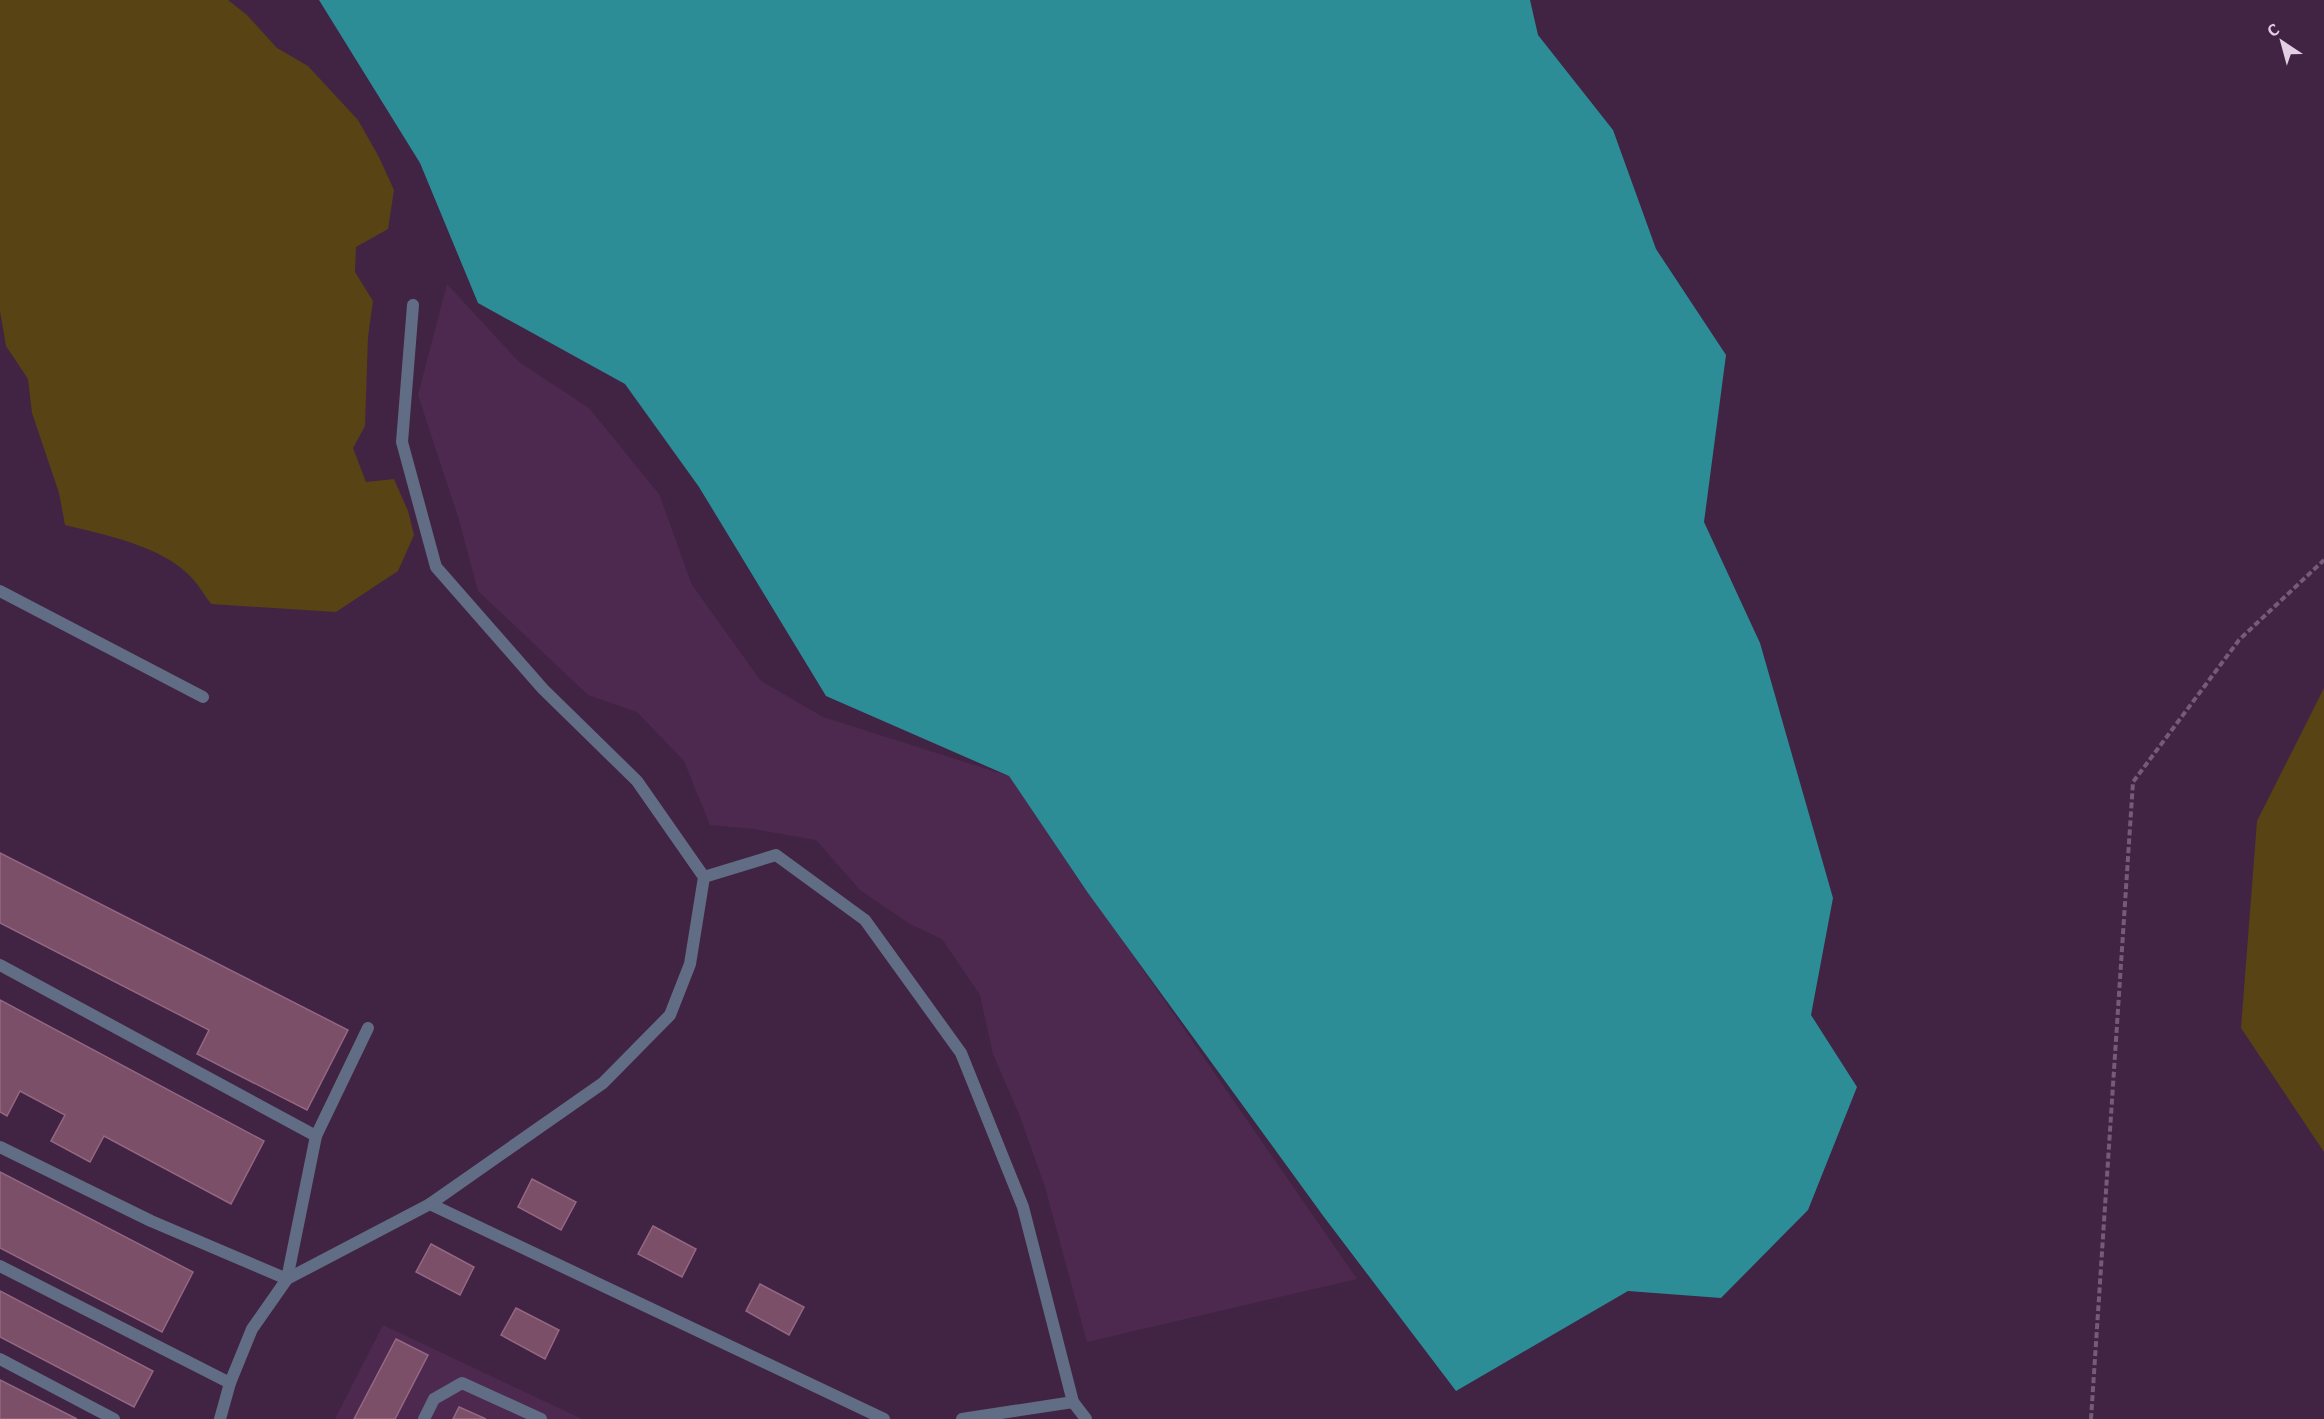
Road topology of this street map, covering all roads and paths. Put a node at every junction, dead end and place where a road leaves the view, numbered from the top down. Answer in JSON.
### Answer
{"nodes":[{"id":1,"x":413,"y":305,"type":"dead end"},
{"id":2,"x":2324,"y":560,"type":"edge"},
{"id":3,"x":0,"y":591,"type":"edge"},
{"id":4,"x":203,"y":697,"type":"dead end"},
{"id":5,"x":705,"y":877,"type":"junction"},
{"id":6,"x":0,"y":965,"type":"edge"},
{"id":7,"x":368,"y":1028,"type":"dead end"},
{"id":8,"x":316,"y":1136,"type":"junction"},
{"id":9,"x":0,"y":1147,"type":"edge"},
{"id":10,"x":430,"y":1204,"type":"junction"},
{"id":11,"x":0,"y":1266,"type":"edge"},
{"id":12,"x":287,"y":1279,"type":"junction"},
{"id":13,"x":0,"y":1359,"type":"edge"},
{"id":14,"x":230,"y":1383,"type":"junction"},
{"id":15,"x":1073,"y":1402,"type":"junction"},
{"id":16,"x":114,"y":1419,"type":"edge"},
{"id":17,"x":220,"y":1419,"type":"edge"},
{"id":18,"x":424,"y":1419,"type":"edge"},
{"id":19,"x":541,"y":1419,"type":"edge"},
{"id":20,"x":884,"y":1419,"type":"edge"},
{"id":21,"x":962,"y":1419,"type":"edge"},
{"id":22,"x":1086,"y":1419,"type":"edge"},
{"id":23,"x":2091,"y":1419,"type":"edge"}],
"edges":[{"from":1,"to":5,"type":"lane"},
{"from":2,"to":23,"type":"path"},
{"from":3,"to":4,"type":"lane"},
{"from":5,"to":10,"type":"lane"},
{"from":5,"to":15,"type":"lane"},
{"from":6,"to":8,"type":"lane"},
{"from":7,"to":8,"type":"lane"},
{"from":8,"to":12,"type":"lane"},
{"from":9,"to":12,"type":"lane"},
{"from":10,"to":12,"type":"lane"},
{"from":10,"to":20,"type":"lane"},
{"from":11,"to":14,"type":"lane"},
{"from":12,"to":14,"type":"lane"},
{"from":13,"to":16,"type":"lane"},
{"from":14,"to":17,"type":"lane"},
{"from":15,"to":21,"type":"lane"},
{"from":15,"to":22,"type":"lane"},
{"from":18,"to":19,"type":"lane"}]}
